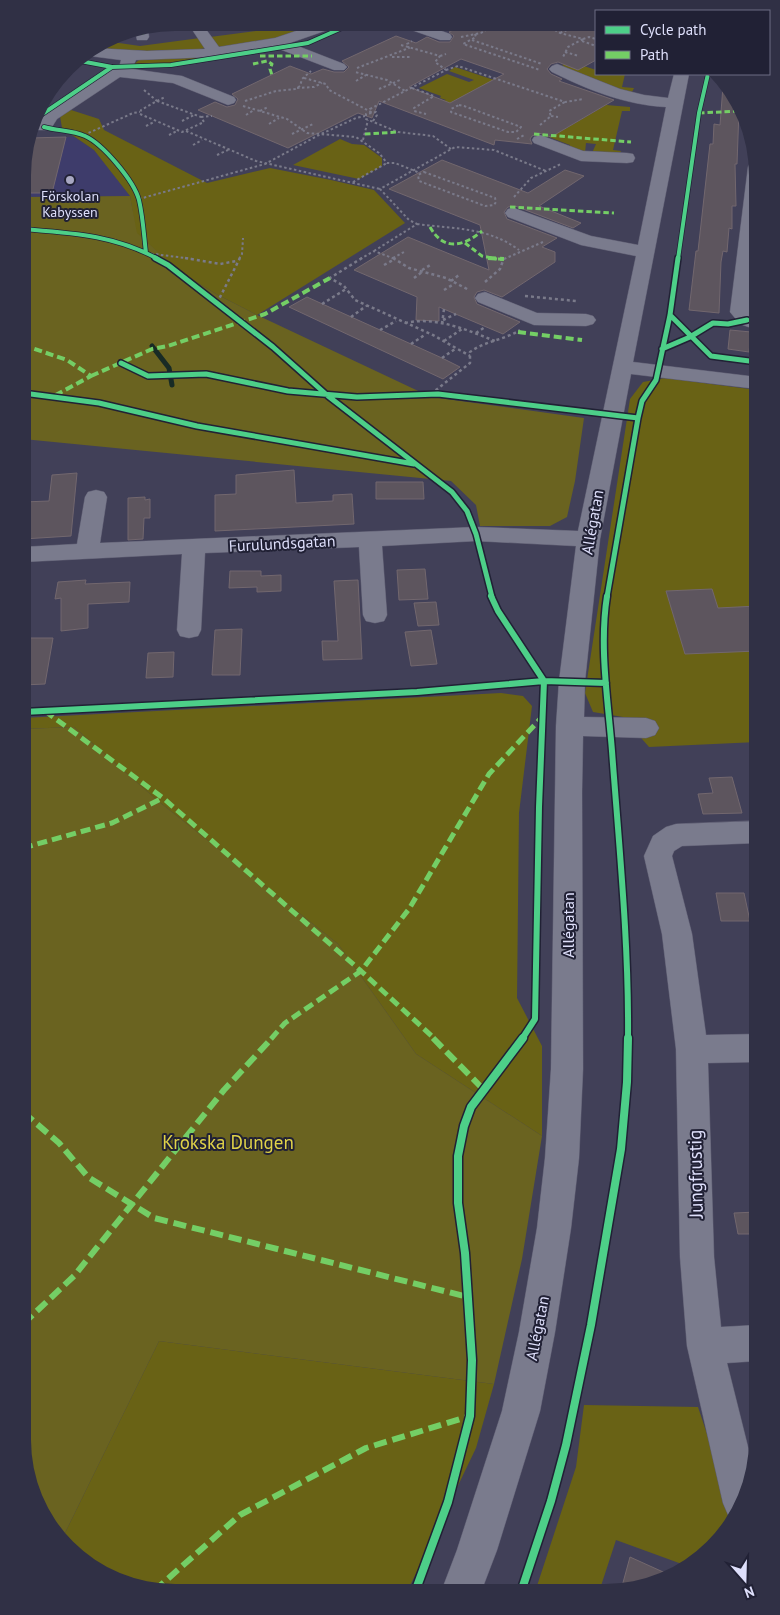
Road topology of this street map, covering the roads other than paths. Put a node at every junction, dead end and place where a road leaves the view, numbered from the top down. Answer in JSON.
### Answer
{"nodes":[{"id":1,"x":198,"y":31,"type":"edge"},
{"id":2,"x":309,"y":31,"type":"edge"},
{"id":3,"x":430,"y":31,"type":"edge"},
{"id":4,"x":445,"y":37,"type":"dead end"},
{"id":5,"x":275,"y":42,"type":"junction"},
{"id":6,"x":214,"y":52,"type":"junction"},
{"id":7,"x":99,"y":53,"type":"edge"},
{"id":8,"x":131,"y":56,"type":"junction"},
{"id":9,"x":345,"y":69,"type":"road end"},
{"id":10,"x":557,"y":69,"type":"road end"},
{"id":11,"x":118,"y":72,"type":"junction"},
{"id":12,"x":681,"y":75,"type":"edge"},
{"id":13,"x":169,"y":77,"type":"junction"},
{"id":14,"x":142,"y":89,"type":"road end"},
{"id":15,"x":53,"y":98,"type":"edge"},
{"id":16,"x":79,"y":98,"type":"junction"},
{"id":17,"x":234,"y":103,"type":"road end"},
{"id":18,"x":675,"y":103,"type":"junction"},
{"id":19,"x":44,"y":127,"type":"road end"},
{"id":20,"x":532,"y":134,"type":"road end"},
{"id":21,"x":627,"y":158,"type":"dead end"},
{"id":22,"x":514,"y":207,"type":"road end"},
{"id":23,"x":646,"y":252,"type":"junction"},
{"id":24,"x":749,"y":268,"type":"edge"},
{"id":25,"x":485,"y":291,"type":"road end"},
{"id":26,"x":749,"y":319,"type":"edge"},
{"id":27,"x":586,"y":320,"type":"dead end"},
{"id":28,"x":622,"y":368,"type":"junction"},
{"id":29,"x":749,"y":382,"type":"edge"},
{"id":30,"x":96,"y":497,"type":"dead end"},
{"id":31,"x":370,"y":538,"type":"junction"},
{"id":32,"x":588,"y":539,"type":"junction"},
{"id":33,"x":194,"y":547,"type":"junction"},
{"id":34,"x":88,"y":551,"type":"junction"},
{"id":35,"x":32,"y":554,"type":"edge"},
{"id":36,"x":375,"y":615,"type":"dead end"},
{"id":37,"x":190,"y":630,"type":"dead end"},
{"id":38,"x":569,"y":726,"type":"junction"},
{"id":39,"x":646,"y":728,"type":"dead end"},
{"id":40,"x":748,"y":832,"type":"edge"},
{"id":41,"x":748,"y":1048,"type":"edge"},
{"id":42,"x":692,"y":1049,"type":"junction"},
{"id":43,"x":748,"y":1344,"type":"edge"},
{"id":44,"x":705,"y":1346,"type":"junction"},
{"id":45,"x":740,"y":1490,"type":"edge"},
{"id":46,"x":464,"y":1584,"type":"edge"}],
"edges":[{"from":1,"to":6,"type":"street"},
{"from":2,"to":5,"type":"street"},
{"from":3,"to":4,"type":"street"},
{"from":5,"to":6,"type":"street"},
{"from":5,"to":9,"type":"street"},
{"from":6,"to":8,"type":"street"},
{"from":7,"to":8,"type":"street"},
{"from":8,"to":11,"type":"street"},
{"from":10,"to":18,"type":"street"},
{"from":11,"to":13,"type":"street"},
{"from":11,"to":16,"type":"street"},
{"from":12,"to":18,"type":"street","name":"Allégatan"},
{"from":13,"to":14,"type":"street"},
{"from":13,"to":17,"type":"street"},
{"from":15,"to":16,"type":"street"},
{"from":16,"to":19,"type":"street"},
{"from":18,"to":23,"type":"street","name":"Allégatan"},
{"from":20,"to":21,"type":"street"},
{"from":22,"to":23,"type":"street"},
{"from":23,"to":28,"type":"street","name":"Allégatan"},
{"from":24,"to":26,"type":"street"},
{"from":25,"to":27,"type":"street"},
{"from":28,"to":29,"type":"street"},
{"from":28,"to":32,"type":"street","name":"Allégatan"},
{"from":30,"to":34,"type":"street"},
{"from":31,"to":32,"type":"street","name":"Furulundsgatan"},
{"from":31,"to":33,"type":"street","name":"Furulundsgatan"},
{"from":31,"to":36,"type":"street"},
{"from":32,"to":38,"type":"street","name":"Allégatan"},
{"from":33,"to":34,"type":"street","name":"Furulundsgatan"},
{"from":33,"to":37,"type":"street"},
{"from":34,"to":35,"type":"street","name":"Furulundsgatan"},
{"from":38,"to":39,"type":"street"},
{"from":38,"to":46,"type":"street","name":"Allégatan"},
{"from":40,"to":42,"type":"street","name":"Jungfrustig"},
{"from":41,"to":42,"type":"street"},
{"from":42,"to":44,"type":"street","name":"Jungfrustig"},
{"from":43,"to":44,"type":"street"},
{"from":44,"to":45,"type":"street","name":"Jungfrustig"}]}
